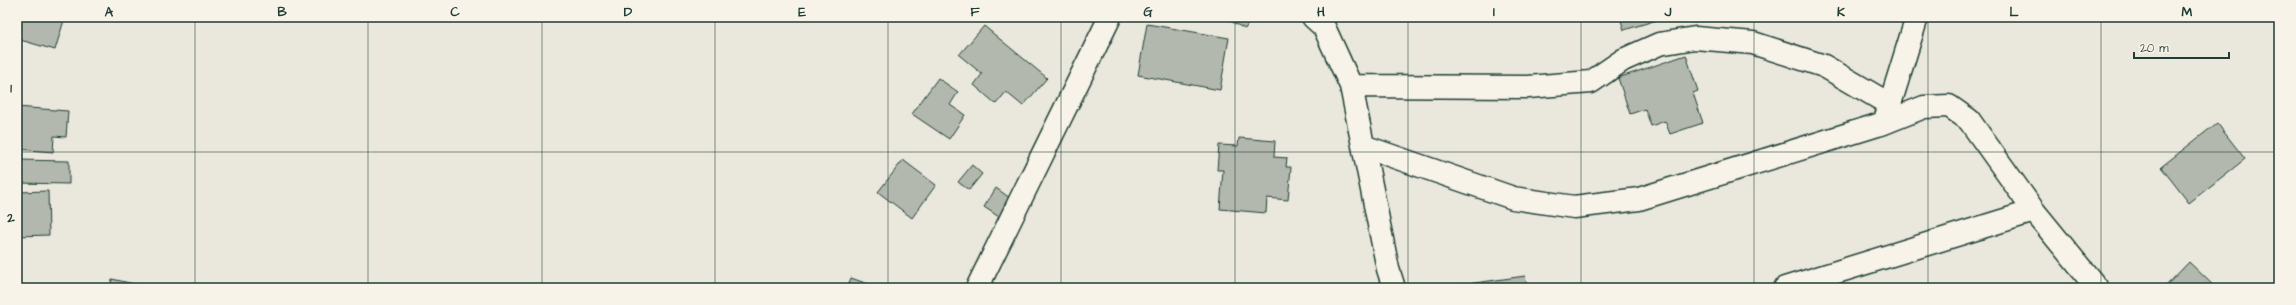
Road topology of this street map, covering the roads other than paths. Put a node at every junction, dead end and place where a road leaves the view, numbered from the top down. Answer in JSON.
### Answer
{"nodes":[{"id":1,"x":1110,"y":17,"type":"edge"},
{"id":2,"x":1313,"y":17,"type":"edge"},
{"id":3,"x":1917,"y":17,"type":"edge"},
{"id":4,"x":1351,"y":86,"type":"junction"},
{"id":5,"x":1886,"y":113,"type":"junction"},
{"id":6,"x":1363,"y":146,"type":"junction"},
{"id":7,"x":2034,"y":211,"type":"junction"},
{"id":8,"x":977,"y":288,"type":"edge"},
{"id":9,"x":1394,"y":288,"type":"edge"},
{"id":10,"x":1785,"y":288,"type":"edge"},
{"id":11,"x":2097,"y":288,"type":"edge"}],
"edges":[{"from":1,"to":8,"type":"street"},
{"from":2,"to":4,"type":"street"},
{"from":3,"to":5,"type":"street"},
{"from":4,"to":5,"type":"street"},
{"from":4,"to":6,"type":"street"},
{"from":5,"to":6,"type":"street"},
{"from":5,"to":7,"type":"street"},
{"from":6,"to":9,"type":"street"},
{"from":7,"to":10,"type":"street"},
{"from":7,"to":11,"type":"street"}]}
